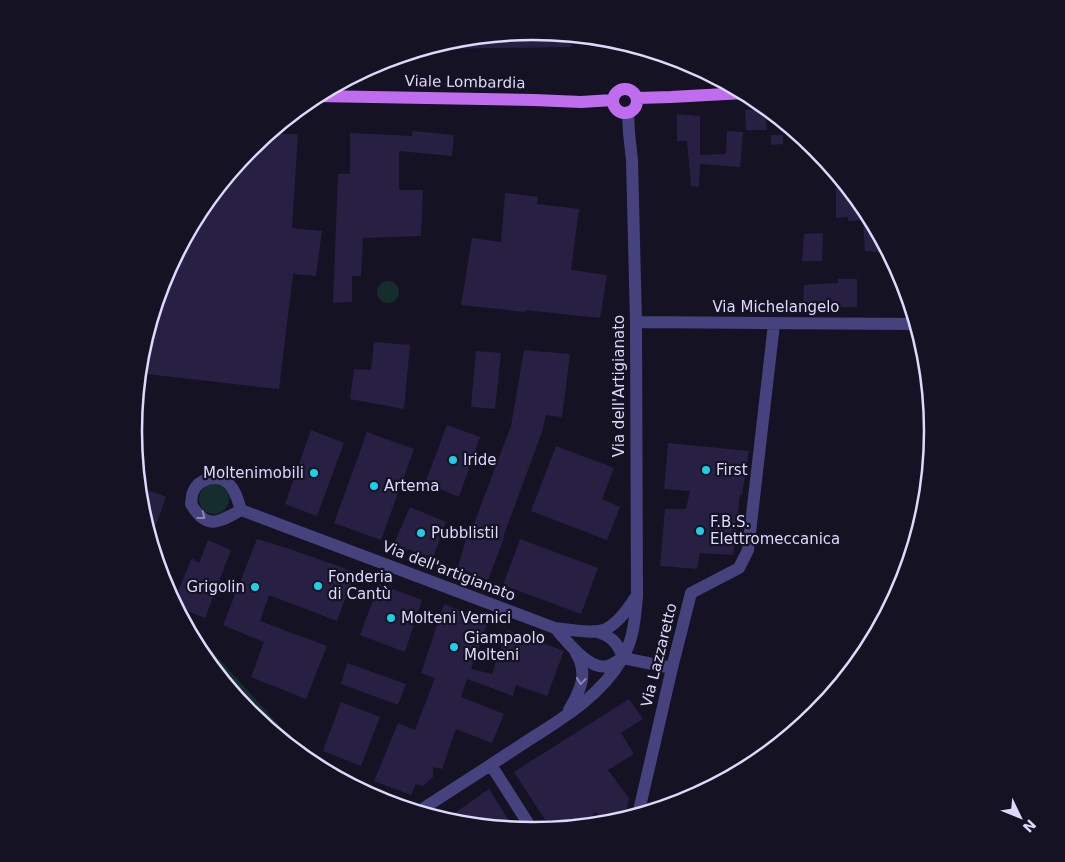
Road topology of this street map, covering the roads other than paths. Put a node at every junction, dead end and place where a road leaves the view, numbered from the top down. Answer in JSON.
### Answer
{"nodes":[{"id":1,"x":731,"y":94,"type":"edge"},
{"id":2,"x":330,"y":96,"type":"edge"},
{"id":3,"x":637,"y":98,"type":"junction"},
{"id":4,"x":613,"y":100,"type":"junction"},
{"id":5,"x":628,"y":112,"type":"junction"},
{"id":6,"x":636,"y":322,"type":"junction"},
{"id":7,"x":774,"y":324,"type":"junction"},
{"id":8,"x":908,"y":324,"type":"edge"},
{"id":9,"x":241,"y":510,"type":"dead end"},
{"id":10,"x":637,"y":596,"type":"junction"},
{"id":11,"x":555,"y":628,"type":"junction"},
{"id":12,"x":594,"y":631,"type":"junction"},
{"id":13,"x":570,"y":644,"type":"junction"},
{"id":14,"x":623,"y":658,"type":"junction"},
{"id":15,"x":672,"y":668,"type":"junction"},
{"id":16,"x":565,"y":716,"type":"junction"},
{"id":17,"x":491,"y":765,"type":"junction"},
{"id":18,"x":426,"y":807,"type":"edge"},
{"id":19,"x":640,"y":807,"type":"edge"},
{"id":20,"x":527,"y":822,"type":"edge"}],
"edges":[{"from":1,"to":3,"type":"main road"},
{"from":2,"to":4,"type":"main road","name":"Viale Lombardia"},
{"from":3,"to":4,"type":"main road"},
{"from":3,"to":5,"type":"main road"},
{"from":4,"to":5,"type":"main road"},
{"from":5,"to":6,"type":"street","name":"Via dell'Artigianato"},
{"from":6,"to":7,"type":"street","name":"Via Michelangelo"},
{"from":6,"to":10,"type":"street","name":"Via dell'Artigianato"},
{"from":7,"to":8,"type":"street","name":"Via Michelangelo"},
{"from":7,"to":15,"type":"street","name":"Via Lazzaretto"},
{"from":9,"to":11,"type":"street","name":"Via dell'artigianato"},
{"from":10,"to":12,"type":"street","name":"Via dell'artigianato"},
{"from":10,"to":14,"type":"street","name":"Via dell'Artigianato"},
{"from":11,"to":12,"type":"street","name":"Via dell'artigianato"},
{"from":11,"to":13,"type":"street","name":"Via dell'Artigianato"},
{"from":12,"to":14,"type":"street"},
{"from":13,"to":14,"type":"street","name":"Via dell'Artigianato"},
{"from":13,"to":16,"type":"street","name":"Via dell'Artigianato","one_way":true},
{"from":14,"to":15,"type":"street"},
{"from":14,"to":16,"type":"street","name":"Via dell'Artigianato"},
{"from":15,"to":19,"type":"street","name":"Via Lazzaretto"},
{"from":16,"to":17,"type":"street","name":"Via dell'Artigianato"},
{"from":17,"to":18,"type":"street","name":"Via dell'Artigianato"},
{"from":17,"to":20,"type":"street"}]}
